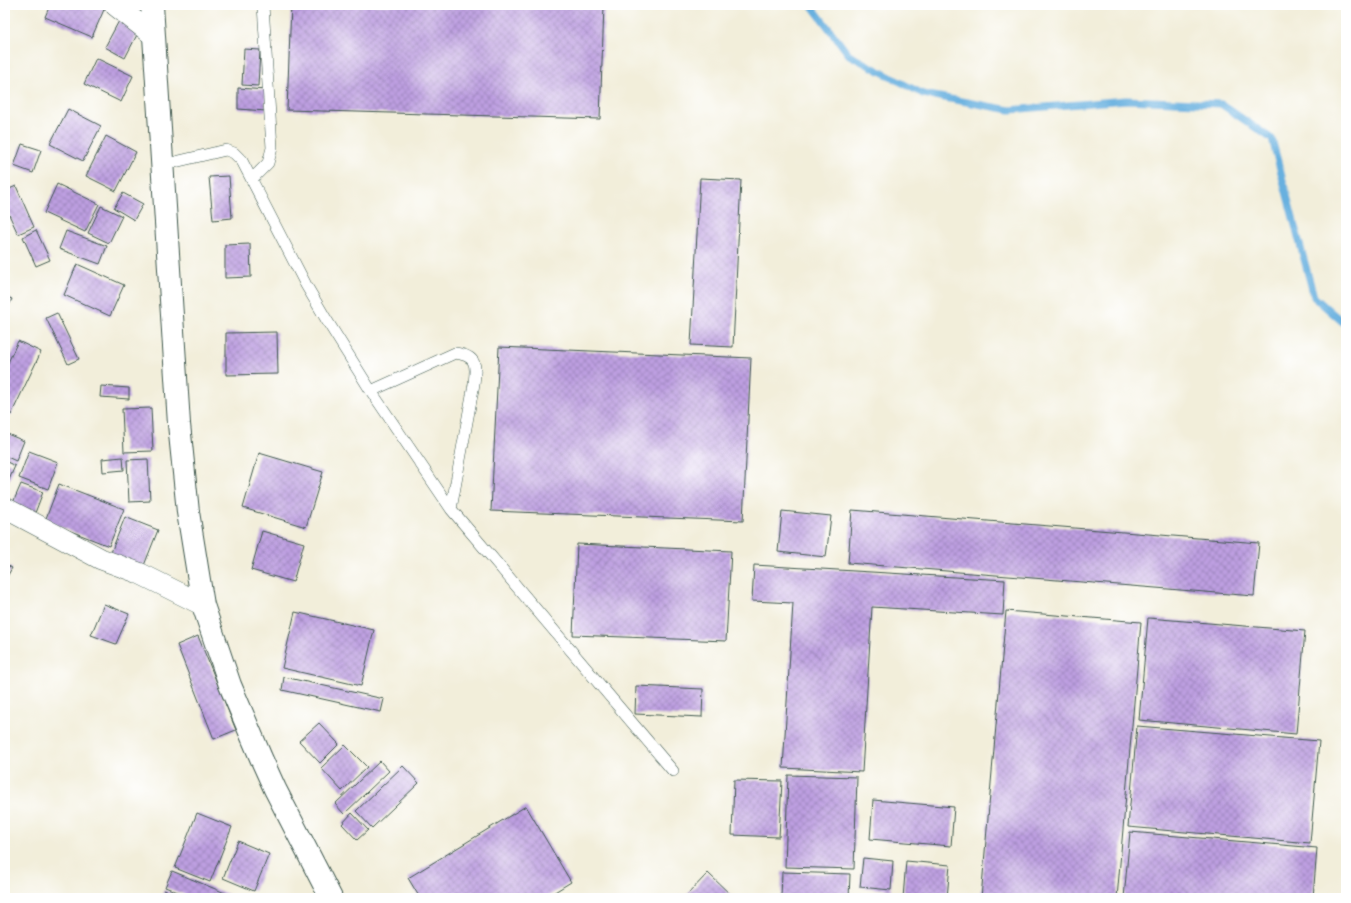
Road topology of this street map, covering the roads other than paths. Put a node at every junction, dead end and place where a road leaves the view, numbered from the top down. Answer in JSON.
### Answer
{"nodes":[{"id":1,"x":115,"y":5,"type":"edge"},
{"id":2,"x":152,"y":5,"type":"edge"},
{"id":3,"x":263,"y":5,"type":"edge"},
{"id":4,"x":153,"y":35,"type":"junction"},
{"id":5,"x":162,"y":165,"type":"junction"},
{"id":6,"x":252,"y":179,"type":"junction"},
{"id":7,"x":371,"y":391,"type":"junction"},
{"id":8,"x":5,"y":508,"type":"edge"},
{"id":9,"x":451,"y":509,"type":"junction"},
{"id":10,"x":204,"y":605,"type":"junction"},
{"id":11,"x":673,"y":771,"type":"dead end"},
{"id":12,"x":331,"y":898,"type":"edge"}],
"edges":[{"from":1,"to":4,"type":"street"},
{"from":2,"to":4,"type":"highway"},
{"from":3,"to":6,"type":"lane"},
{"from":4,"to":5,"type":"highway"},
{"from":5,"to":6,"type":"lane"},
{"from":5,"to":10,"type":"highway"},
{"from":6,"to":7,"type":"lane"},
{"from":7,"to":9,"type":"lane"},
{"from":7,"to":9,"type":"lane"},
{"from":8,"to":10,"type":"street"},
{"from":9,"to":11,"type":"lane"},
{"from":10,"to":12,"type":"highway"}]}
